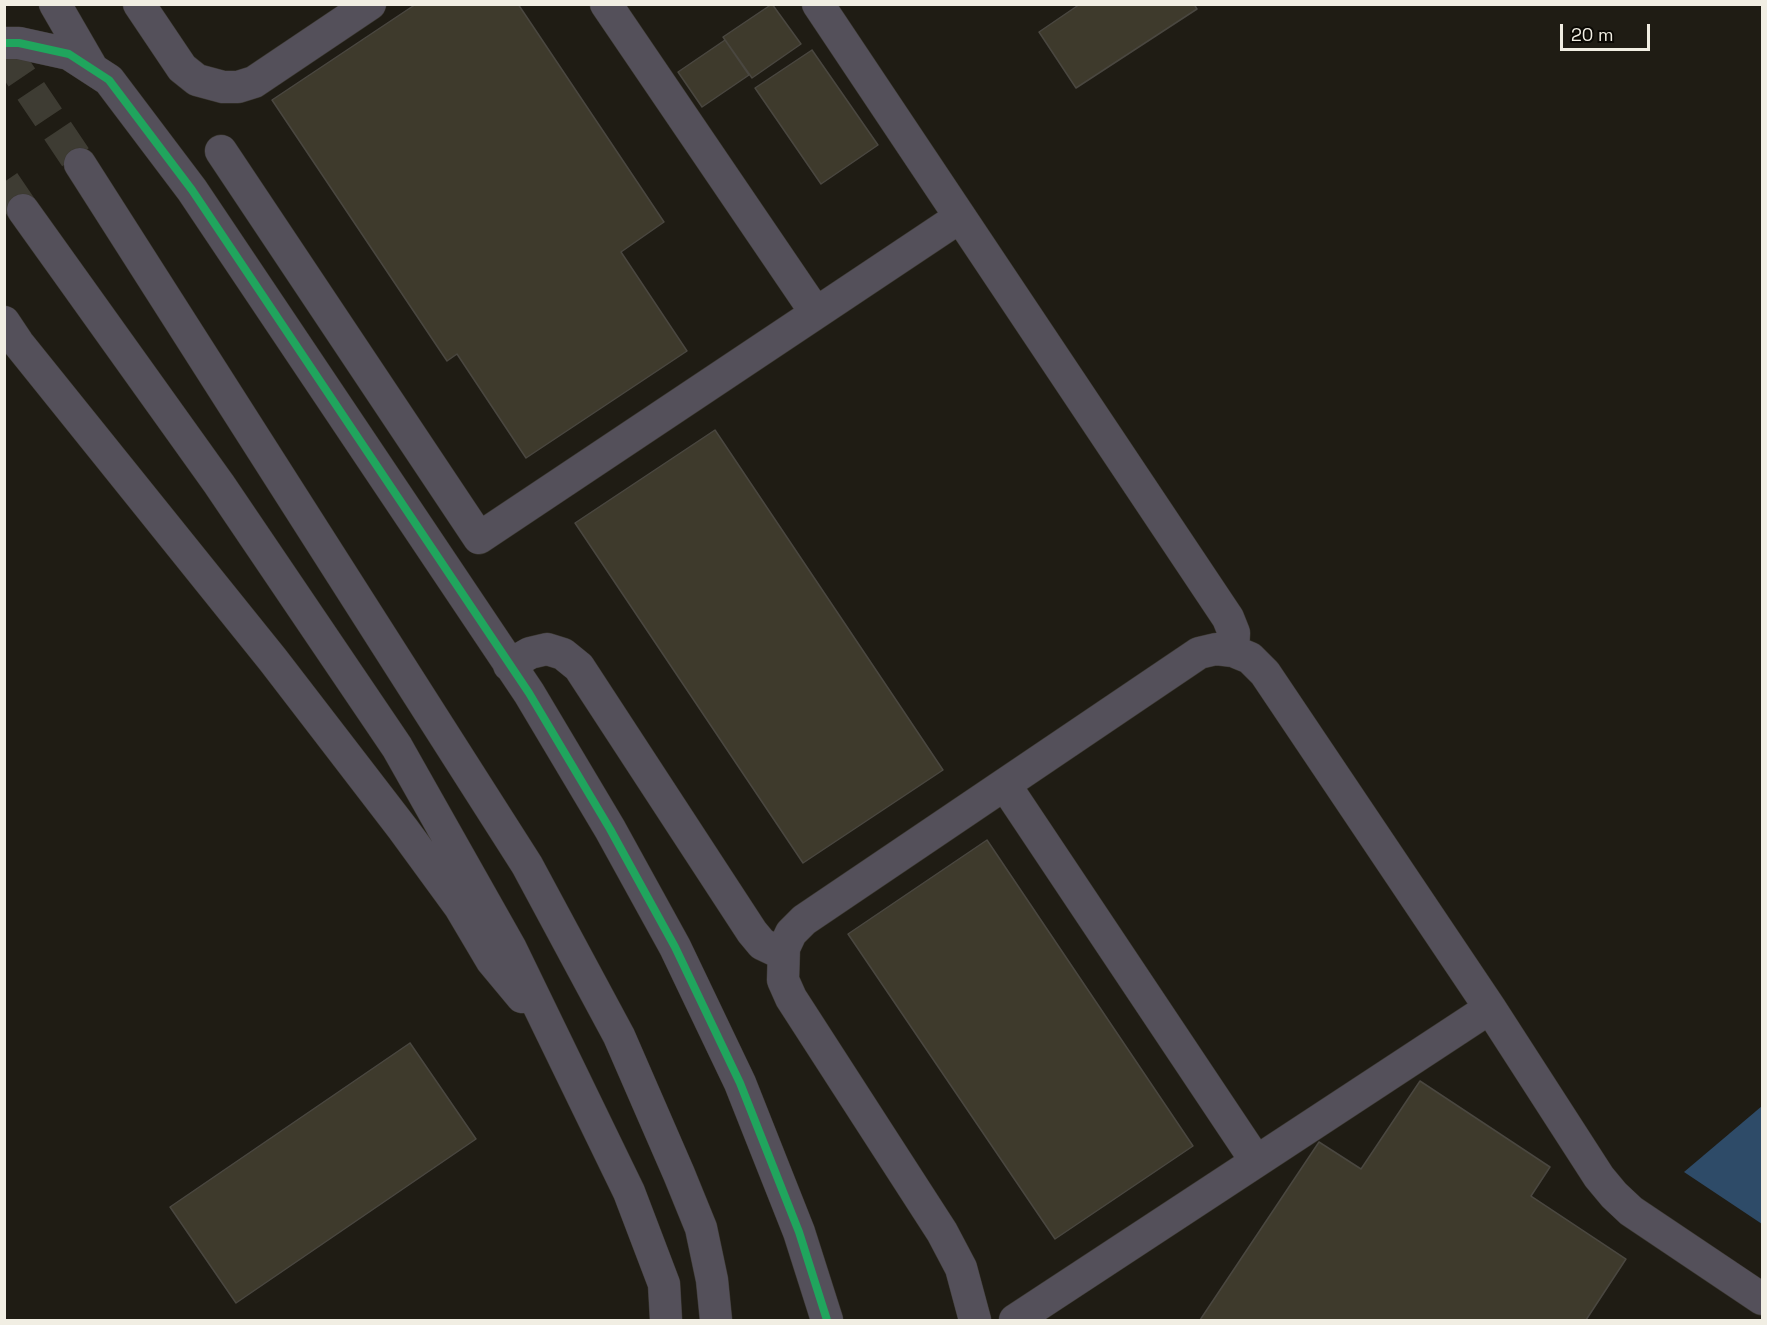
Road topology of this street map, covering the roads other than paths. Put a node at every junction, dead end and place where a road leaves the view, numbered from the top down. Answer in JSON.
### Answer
{"nodes":[{"id":1,"x":56,"y":4,"type":"edge"},
{"id":2,"x":139,"y":4,"type":"edge"},
{"id":3,"x":370,"y":4,"type":"edge"},
{"id":4,"x":606,"y":4,"type":"edge"},
{"id":5,"x":818,"y":4,"type":"edge"},
{"id":6,"x":4,"y":43,"type":"edge"},
{"id":7,"x":93,"y":69,"type":"junction"},
{"id":8,"x":221,"y":151,"type":"dead end"},
{"id":9,"x":80,"y":164,"type":"tunnel mouth"},
{"id":10,"x":23,"y":210,"type":"tunnel mouth"},
{"id":11,"x":960,"y":217,"type":"junction"},
{"id":12,"x":816,"y":313,"type":"junction"},
{"id":13,"x":4,"y":322,"type":"edge"},
{"id":14,"x":479,"y":538,"type":"junction"},
{"id":15,"x":442,"y":564,"type":"junction"},
{"id":16,"x":1233,"y":651,"type":"junction"},
{"id":17,"x":509,"y":665,"type":"junction"},
{"id":18,"x":1005,"y":785,"type":"junction"},
{"id":19,"x":783,"y":954,"type":"junction"},
{"id":20,"x":1490,"y":1008,"type":"junction"},
{"id":21,"x":552,"y":1032,"type":"junction"},
{"id":22,"x":1256,"y":1161,"type":"junction"},
{"id":23,"x":1762,"y":1299,"type":"edge"},
{"id":24,"x":666,"y":1320,"type":"edge"},
{"id":25,"x":716,"y":1320,"type":"edge"},
{"id":26,"x":827,"y":1320,"type":"edge"},
{"id":27,"x":975,"y":1320,"type":"edge"},
{"id":28,"x":1015,"y":1320,"type":"edge"}],
"edges":[{"from":1,"to":7,"type":"street"},
{"from":2,"to":3,"type":"street"},
{"from":4,"to":12,"type":"street"},
{"from":5,"to":11,"type":"street"},
{"from":6,"to":7,"type":"street"},
{"from":7,"to":15,"type":"street"},
{"from":8,"to":14,"type":"street"},
{"from":9,"to":25,"type":"street"},
{"from":10,"to":21,"type":"street"},
{"from":11,"to":12,"type":"street"},
{"from":11,"to":16,"type":"street"},
{"from":12,"to":14,"type":"street"},
{"from":13,"to":21,"type":"street"},
{"from":14,"to":15,"type":"street"},
{"from":15,"to":17,"type":"street"},
{"from":16,"to":18,"type":"street"},
{"from":16,"to":20,"type":"street"},
{"from":17,"to":19,"type":"street"},
{"from":17,"to":26,"type":"street"},
{"from":18,"to":19,"type":"street"},
{"from":18,"to":22,"type":"street"},
{"from":19,"to":27,"type":"street"},
{"from":20,"to":22,"type":"street"},
{"from":20,"to":23,"type":"street"},
{"from":21,"to":24,"type":"street"},
{"from":22,"to":28,"type":"street"}]}
